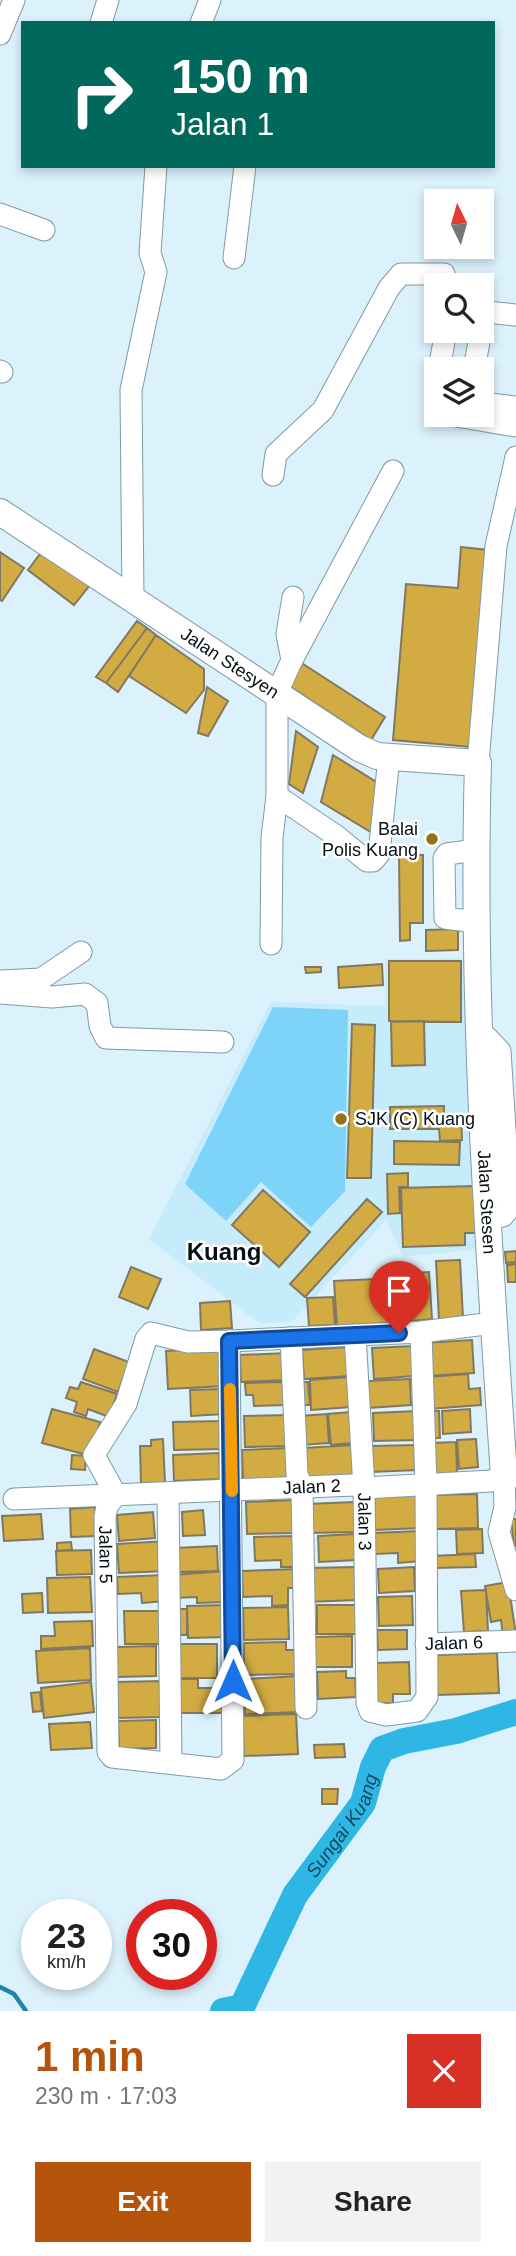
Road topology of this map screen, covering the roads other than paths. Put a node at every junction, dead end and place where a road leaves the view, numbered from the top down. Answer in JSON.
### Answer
{"nodes":[{"id":1,"x":14,"y":0,"type":"edge"},
{"id":2,"x":108,"y":0,"type":"edge"},
{"id":3,"x":210,"y":0,"type":"edge"},
{"id":4,"x":102,"y":21,"type":"edge"},
{"id":5,"x":202,"y":21,"type":"edge"},
{"id":6,"x":0,"y":34,"type":"edge"},
{"id":7,"x":156,"y":168,"type":"edge"},
{"id":8,"x":246,"y":168,"type":"edge"},
{"id":9,"x":0,"y":214,"type":"edge"},
{"id":10,"x":44,"y":229,"type":"dead end"},
{"id":11,"x":234,"y":258,"type":"dead end"},
{"id":12,"x":424,"y":274,"type":"edge"},
{"id":13,"x":494,"y":313,"type":"edge"},
{"id":14,"x":516,"y":315,"type":"edge"},
{"id":15,"x":494,"y":404,"type":"edge"},
{"id":16,"x":516,"y":407,"type":"edge"},
{"id":17,"x":494,"y":422,"type":"edge"},
{"id":18,"x":516,"y":426,"type":"edge"},
{"id":19,"x":516,"y":457,"type":"edge"},
{"id":20,"x":393,"y":471,"type":"dead end"},
{"id":21,"x":273,"y":475,"type":"dead end"},
{"id":22,"x":0,"y":512,"type":"edge"},
{"id":23,"x":293,"y":597,"type":"dead end"},
{"id":24,"x":133,"y":599,"type":"junction"},
{"id":25,"x":292,"y":660,"type":"junction"},
{"id":26,"x":277,"y":693,"type":"junction"},
{"id":27,"x":389,"y":757,"type":"junction"},
{"id":28,"x":478,"y":762,"type":"junction"},
{"id":29,"x":277,"y":796,"type":"junction"},
{"id":30,"x":271,"y":944,"type":"dead end"},
{"id":31,"x":81,"y":952,"type":"dead end"},
{"id":32,"x":0,"y":981,"type":"edge"},
{"id":33,"x":0,"y":993,"type":"edge"},
{"id":34,"x":223,"y":1042,"type":"dead end"},
{"id":35,"x":494,"y":1323,"type":"junction"},
{"id":36,"x":421,"y":1332,"type":"junction"},
{"id":37,"x":355,"y":1335,"type":"junction"},
{"id":38,"x":291,"y":1338,"type":"junction"},
{"id":39,"x":229,"y":1341,"type":"junction"},
{"id":40,"x":510,"y":1475,"type":"edge"},
{"id":41,"x":426,"y":1485,"type":"junction"},
{"id":42,"x":302,"y":1488,"type":"junction"},
{"id":43,"x":364,"y":1488,"type":"junction"},
{"id":44,"x":232,"y":1490,"type":"junction"},
{"id":45,"x":168,"y":1493,"type":"junction"},
{"id":46,"x":116,"y":1495,"type":"junction"},
{"id":47,"x":14,"y":1499,"type":"dead end"},
{"id":48,"x":516,"y":1590,"type":"edge"},
{"id":49,"x":516,"y":1641,"type":"edge"},
{"id":50,"x":426,"y":1644,"type":"junction"},
{"id":51,"x":306,"y":1708,"type":"dead end"},
{"id":52,"x":370,"y":1711,"type":"joint"},
{"id":53,"x":172,"y":1763,"type":"junction"}],
"edges":[{"from":1,"to":6,"type":"street"},
{"from":2,"to":4,"type":"street"},
{"from":3,"to":5,"type":"street"},
{"from":7,"to":24,"type":"street"},
{"from":8,"to":11,"type":"street"},
{"from":9,"to":10,"type":"street"},
{"from":12,"to":21,"type":"street"},
{"from":13,"to":14,"type":"street"},
{"from":15,"to":16,"type":"street"},
{"from":17,"to":18,"type":"street"},
{"from":19,"to":28,"type":"street"},
{"from":20,"to":25,"type":"street"},
{"from":22,"to":24,"type":"main road","name":"Jalan Stesyen"},
{"from":23,"to":25,"type":"street"},
{"from":24,"to":26,"type":"main road","name":"Jalan Stesyen"},
{"from":25,"to":26,"type":"street"},
{"from":26,"to":27,"type":"main road","name":"Jalan Stesyen"},
{"from":26,"to":29,"type":"street"},
{"from":27,"to":28,"type":"main road","name":"Jalan Stesyen"},
{"from":27,"to":29,"type":"street"},
{"from":28,"to":35,"type":"main road","name":"Jalan Stesen"},
{"from":29,"to":30,"type":"street"},
{"from":31,"to":32,"type":"street"},
{"from":33,"to":34,"type":"street"},
{"from":35,"to":36,"type":"street"},
{"from":35,"to":40,"type":"main road","name":"Jalan Stesen"},
{"from":36,"to":37,"type":"street"},
{"from":36,"to":41,"type":"street"},
{"from":37,"to":38,"type":"street"},
{"from":37,"to":43,"type":"street","name":"Jalan 3"},
{"from":38,"to":39,"type":"street"},
{"from":38,"to":42,"type":"street"},
{"from":39,"to":44,"type":"street"},
{"from":39,"to":46,"type":"street"},
{"from":40,"to":41,"type":"street","name":"Jalan 2"},
{"from":40,"to":48,"type":"street"},
{"from":41,"to":43,"type":"street","name":"Jalan 2"},
{"from":41,"to":50,"type":"street"},
{"from":42,"to":43,"type":"street","name":"Jalan 2"},
{"from":42,"to":44,"type":"street","name":"Jalan 2"},
{"from":42,"to":51,"type":"street"},
{"from":43,"to":52,"type":"street","name":"Jalan 3"},
{"from":44,"to":45,"type":"street","name":"Jalan 2"},
{"from":44,"to":53,"type":"street"},
{"from":45,"to":46,"type":"street","name":"Jalan 2"},
{"from":45,"to":53,"type":"street"},
{"from":46,"to":47,"type":"street","name":"Jalan 2"},
{"from":46,"to":53,"type":"street","name":"Jalan 5"},
{"from":49,"to":50,"type":"street","name":"Jalan 6"},
{"from":50,"to":52,"type":"street","name":"Jalan 6"}]}
